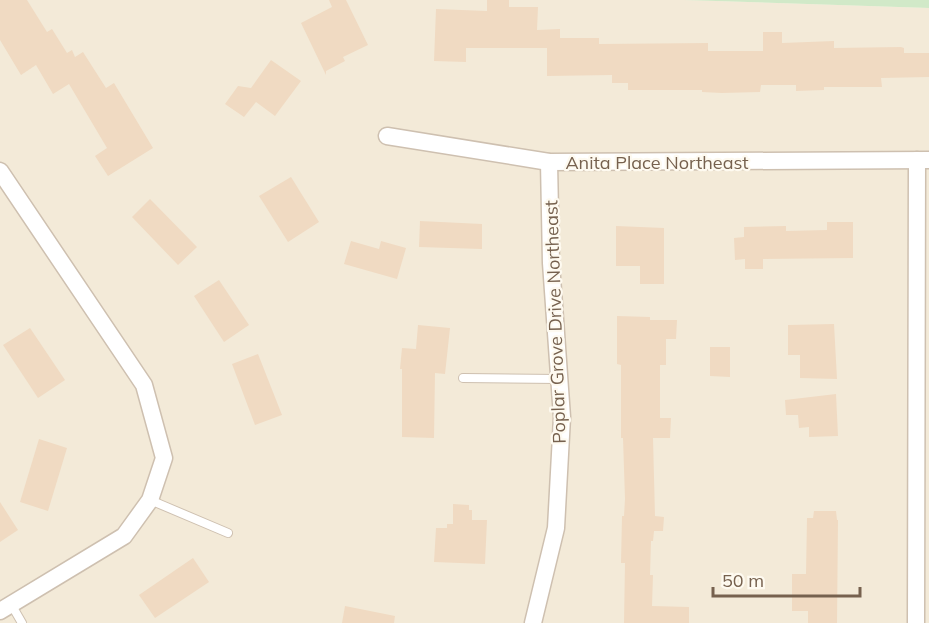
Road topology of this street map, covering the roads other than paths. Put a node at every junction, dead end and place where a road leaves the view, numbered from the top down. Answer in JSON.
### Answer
{"nodes":[{"id":1,"x":387,"y":136,"type":"dead end"},
{"id":2,"x":923,"y":160,"type":"edge"},
{"id":3,"x":549,"y":162,"type":"junction"},
{"id":4,"x":0,"y":171,"type":"edge"},
{"id":5,"x":463,"y":378,"type":"dead end"},
{"id":6,"x":559,"y":378,"type":"junction"},
{"id":7,"x":150,"y":500,"type":"junction"},
{"id":8,"x":228,"y":533,"type":"dead end"},
{"id":9,"x":6,"y":608,"type":"edge"},
{"id":10,"x":22,"y":623,"type":"edge"},
{"id":11,"x":533,"y":623,"type":"edge"},
{"id":12,"x":916,"y":623,"type":"edge"}],
"edges":[{"from":1,"to":3,"type":"street","name":"Anita Place Northeast"},
{"from":2,"to":3,"type":"street","name":"Anita Place Northeast"},
{"from":2,"to":12,"type":"street"},
{"from":3,"to":6,"type":"street","name":"Poplar Grove Drive Northeast"},
{"from":4,"to":7,"type":"street"},
{"from":5,"to":6,"type":"lane"},
{"from":6,"to":11,"type":"street","name":"Poplar Grove Drive Northeast"},
{"from":7,"to":8,"type":"lane"},
{"from":7,"to":9,"type":"street"},
{"from":9,"to":10,"type":"lane"}]}
